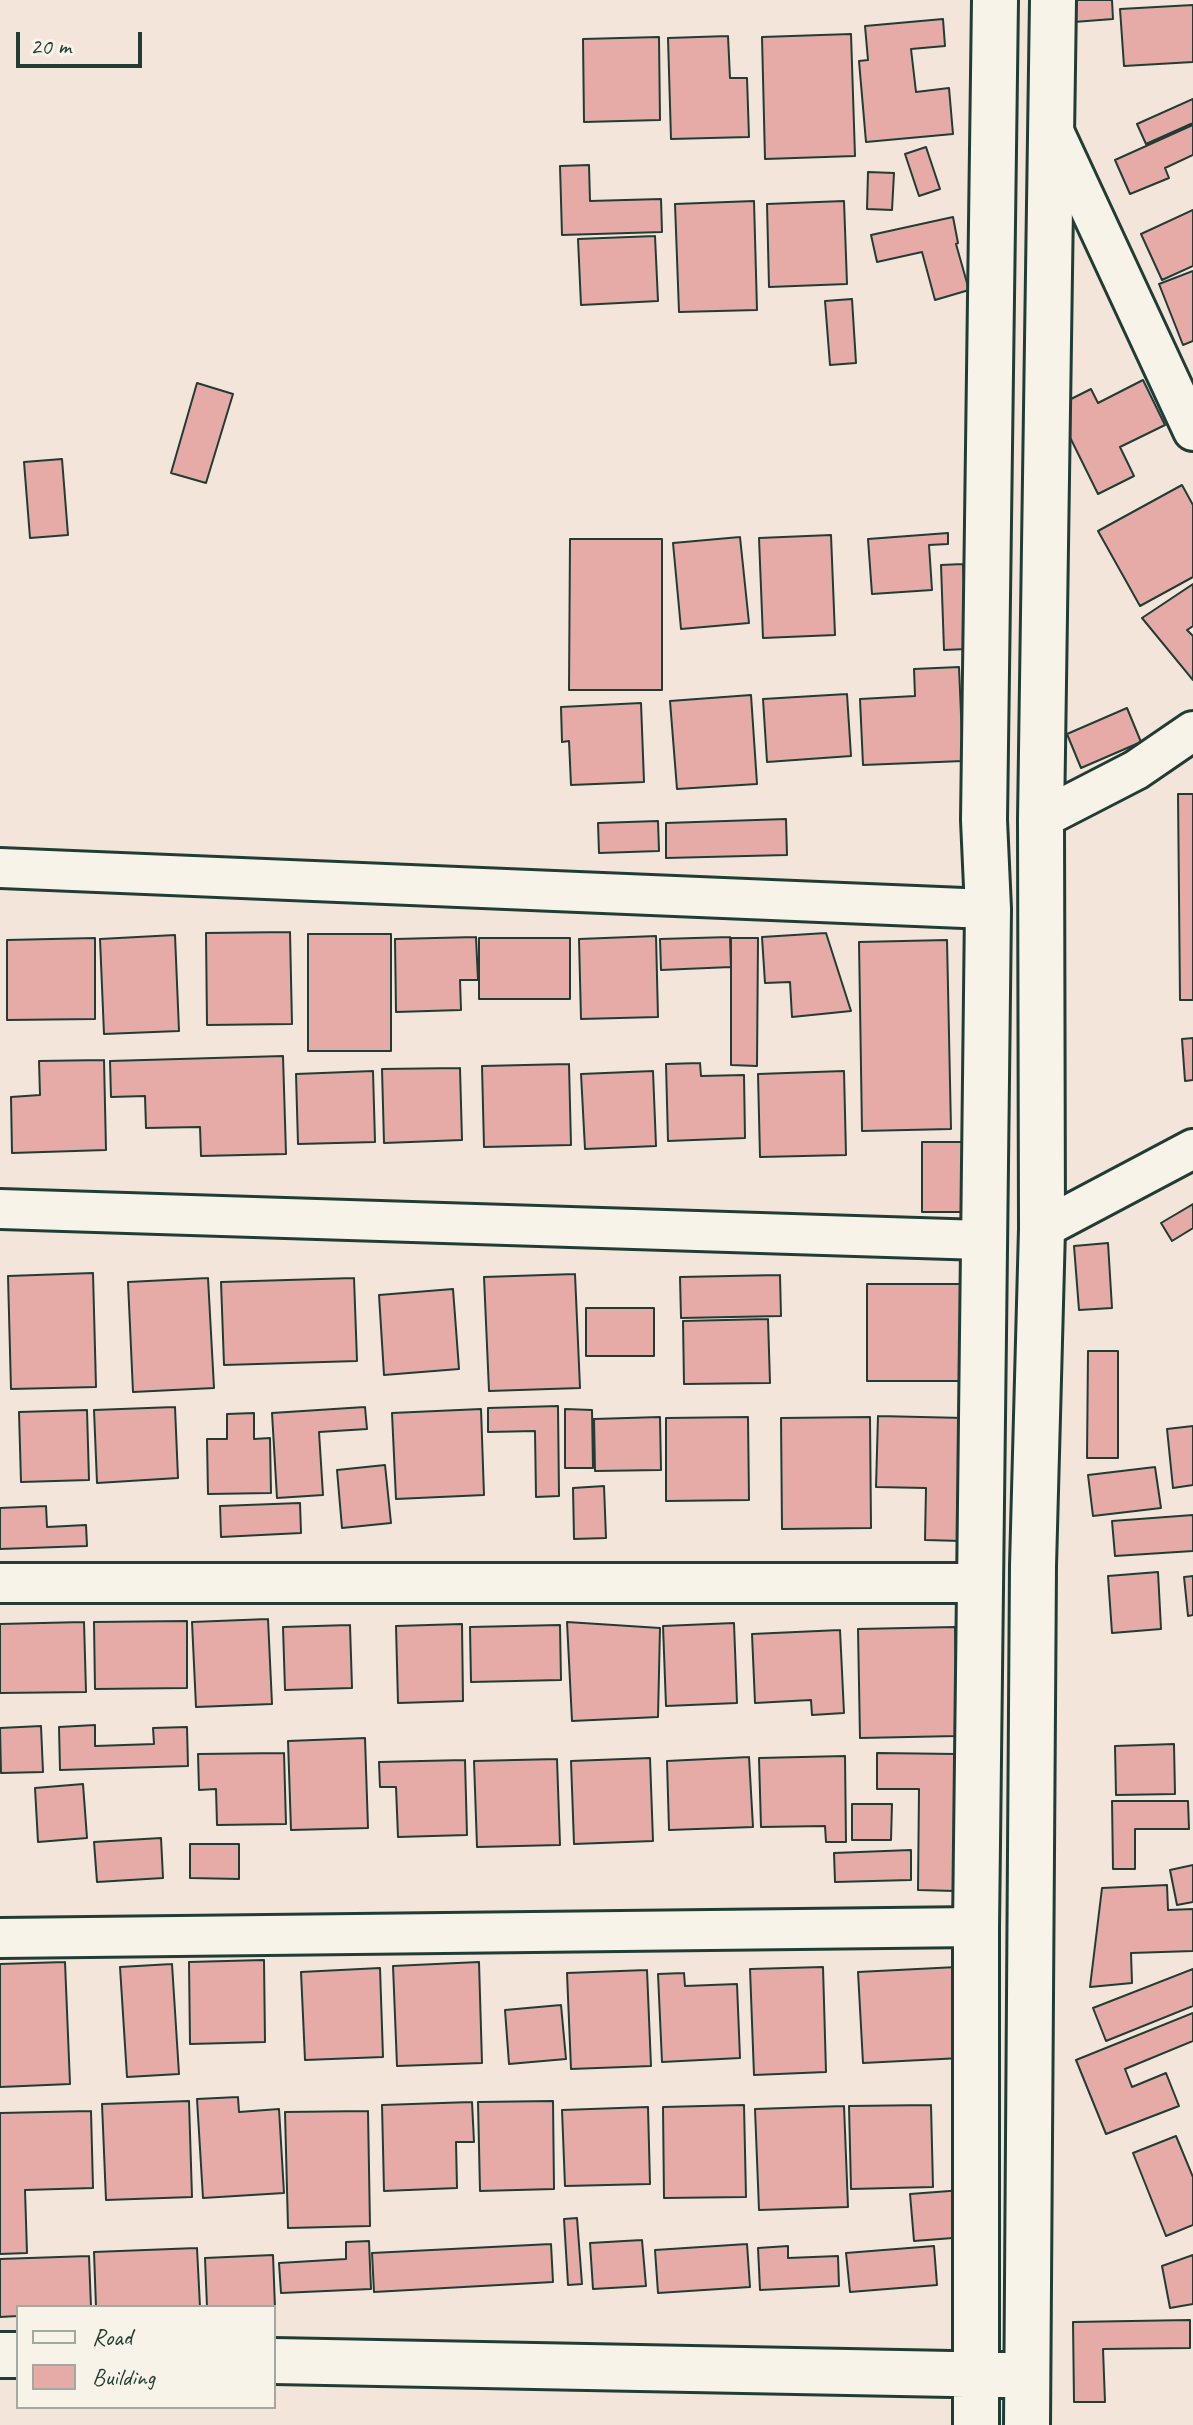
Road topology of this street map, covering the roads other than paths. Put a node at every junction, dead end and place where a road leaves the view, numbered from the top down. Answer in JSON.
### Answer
{"nodes":[{"id":1,"x":995,"y":0,"type":"edge"},
{"id":2,"x":1053,"y":0,"type":"edge"},
{"id":3,"x":995,"y":68,"type":"junction"},
{"id":4,"x":1052,"y":72,"type":"junction"},
{"id":5,"x":1051,"y":125,"type":"junction"},
{"id":6,"x":993,"y":177,"type":"junction"},
{"id":7,"x":1050,"y":180,"type":"junction"},
{"id":8,"x":1193,"y":431,"type":"edge"},
{"id":9,"x":1193,"y":731,"type":"edge"},
{"id":10,"x":1041,"y":819,"type":"junction"},
{"id":11,"x":0,"y":868,"type":"edge"},
{"id":12,"x":988,"y":909,"type":"junction"},
{"id":13,"x":1193,"y":1149,"type":"edge"},
{"id":14,"x":0,"y":1209,"type":"edge"},
{"id":15,"x":1042,"y":1229,"type":"junction"},
{"id":16,"x":982,"y":1240,"type":"junction"},
{"id":17,"x":0,"y":1583,"type":"edge"},
{"id":18,"x":982,"y":1583,"type":"junction"},
{"id":19,"x":976,"y":1927,"type":"junction"},
{"id":20,"x":0,"y":1938,"type":"edge"},
{"id":21,"x":276,"y":2361,"type":"edge"},
{"id":22,"x":1027,"y":2374,"type":"junction"},
{"id":23,"x":974,"y":2376,"type":"junction"},
{"id":24,"x":976,"y":2425,"type":"edge"},
{"id":25,"x":1027,"y":2425,"type":"edge"}],
"edges":[{"from":1,"to":3,"type":"main road"},
{"from":2,"to":4,"type":"main road"},
{"from":3,"to":4,"type":"main road"},
{"from":3,"to":6,"type":"main road"},
{"from":4,"to":5,"type":"main road"},
{"from":5,"to":7,"type":"main road"},
{"from":5,"to":8,"type":"street"},
{"from":6,"to":7,"type":"main road"},
{"from":6,"to":12,"type":"main road"},
{"from":7,"to":10,"type":"main road"},
{"from":9,"to":10,"type":"street"},
{"from":10,"to":15,"type":"main road"},
{"from":11,"to":12,"type":"street"},
{"from":12,"to":16,"type":"main road"},
{"from":13,"to":15,"type":"street"},
{"from":14,"to":16,"type":"street"},
{"from":15,"to":22,"type":"main road"},
{"from":16,"to":18,"type":"main road"},
{"from":17,"to":18,"type":"street"},
{"from":18,"to":19,"type":"main road"},
{"from":19,"to":20,"type":"street"},
{"from":19,"to":23,"type":"main road"},
{"from":21,"to":23,"type":"main road"},
{"from":22,"to":23,"type":"main road"},
{"from":22,"to":25,"type":"main road"},
{"from":23,"to":24,"type":"main road"}]}
